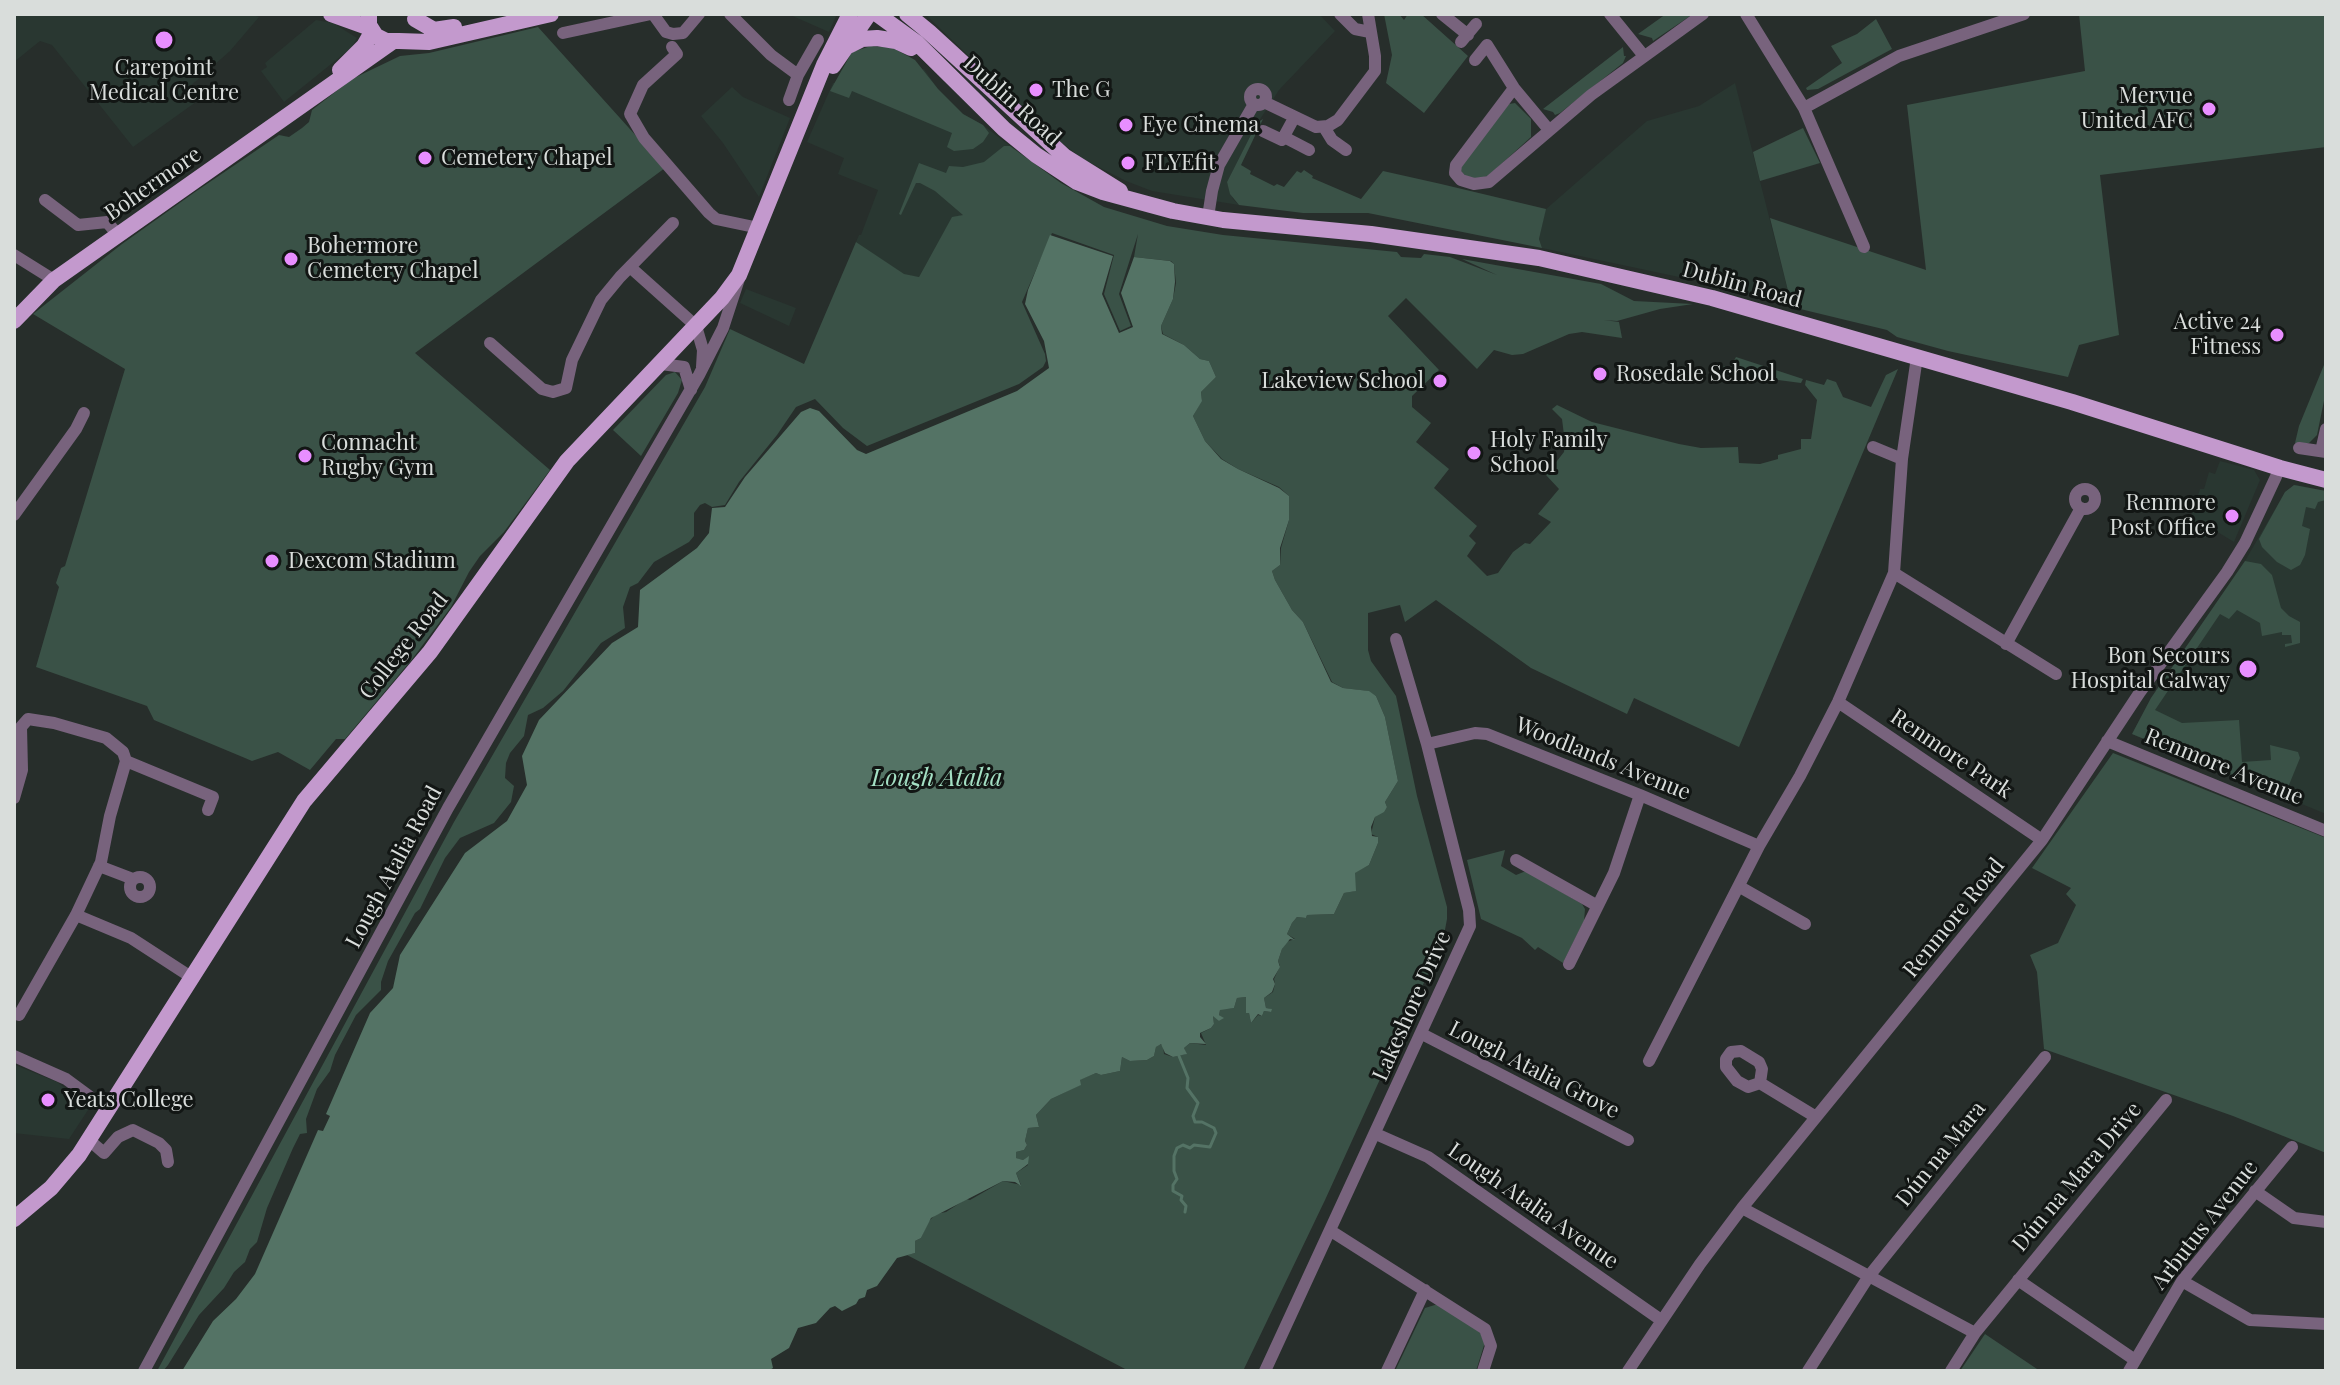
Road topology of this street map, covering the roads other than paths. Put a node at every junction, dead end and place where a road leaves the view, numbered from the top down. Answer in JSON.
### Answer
{"nodes":[{"id":1,"x":331,"y":14,"type":"edge"},
{"id":2,"x":506,"y":14,"type":"edge"},
{"id":3,"x":551,"y":14,"type":"edge"},
{"id":4,"x":699,"y":14,"type":"edge"},
{"id":5,"x":730,"y":14,"type":"edge"},
{"id":6,"x":850,"y":14,"type":"edge"},
{"id":7,"x":869,"y":14,"type":"edge"},
{"id":8,"x":877,"y":14,"type":"edge"},
{"id":9,"x":1340,"y":14,"type":"edge"},
{"id":10,"x":1368,"y":14,"type":"edge"},
{"id":11,"x":1442,"y":14,"type":"edge"},
{"id":12,"x":1610,"y":14,"type":"edge"},
{"id":13,"x":1703,"y":14,"type":"edge"},
{"id":14,"x":1746,"y":14,"type":"edge"},
{"id":15,"x":2024,"y":14,"type":"edge"},
{"id":16,"x":414,"y":15,"type":"edge"},
{"id":17,"x":656,"y":16,"type":"edge"},
{"id":18,"x":911,"y":16,"type":"edge"},
{"id":19,"x":370,"y":25,"type":"edge"},
{"id":20,"x":1370,"y":32,"type":"junction"},
{"id":21,"x":563,"y":33,"type":"dead end"},
{"id":22,"x":1468,"y":34,"type":"dead end"},
{"id":23,"x":818,"y":40,"type":"dead end"},
{"id":24,"x":396,"y":41,"type":"junction"},
{"id":25,"x":672,"y":47,"type":"dead end"},
{"id":26,"x":846,"y":48,"type":"junction"},
{"id":27,"x":1644,"y":56,"type":"junction"},
{"id":28,"x":934,"y":60,"type":"junction"},
{"id":29,"x":1475,"y":60,"type":"dead end"},
{"id":30,"x":798,"y":75,"type":"junction"},
{"id":31,"x":1514,"y":88,"type":"junction"},
{"id":32,"x":323,"y":89,"type":"junction"},
{"id":33,"x":814,"y":94,"type":"junction"},
{"id":34,"x":789,"y":100,"type":"dead end"},
{"id":35,"x":1804,"y":108,"type":"junction"},
{"id":36,"x":1294,"y":118,"type":"junction"},
{"id":37,"x":1324,"y":127,"type":"junction"},
{"id":38,"x":1549,"y":130,"type":"junction"},
{"id":39,"x":1263,"y":131,"type":"dead end"},
{"id":40,"x":1284,"y":137,"type":"junction"},
{"id":41,"x":1309,"y":150,"type":"dead end"},
{"id":42,"x":1346,"y":150,"type":"dead end"},
{"id":43,"x":1131,"y":199,"type":"junction"},
{"id":44,"x":45,"y":200,"type":"dead end"},
{"id":45,"x":1208,"y":217,"type":"junction"},
{"id":46,"x":673,"y":223,"type":"dead end"},
{"id":47,"x":759,"y":228,"type":"junction"},
{"id":48,"x":118,"y":235,"type":"junction"},
{"id":49,"x":1864,"y":247,"type":"dead end"},
{"id":50,"x":14,"y":255,"type":"edge"},
{"id":51,"x":630,"y":267,"type":"junction"},
{"id":52,"x":739,"y":275,"type":"junction"},
{"id":53,"x":54,"y":280,"type":"junction"},
{"id":54,"x":14,"y":321,"type":"edge"},
{"id":55,"x":696,"y":326,"type":"junction"},
{"id":56,"x":490,"y":343,"type":"dead end"},
{"id":57,"x":1917,"y":357,"type":"junction"},
{"id":58,"x":661,"y":364,"type":"junction"},
{"id":59,"x":702,"y":370,"type":"junction"},
{"id":60,"x":691,"y":390,"type":"junction"},
{"id":61,"x":84,"y":413,"type":"dead end"},
{"id":62,"x":2326,"y":429,"type":"edge"},
{"id":63,"x":1873,"y":447,"type":"dead end"},
{"id":64,"x":2299,"y":448,"type":"dead end"},
{"id":65,"x":2324,"y":452,"type":"edge"},
{"id":66,"x":1902,"y":459,"type":"junction"},
{"id":67,"x":2280,"y":468,"type":"junction"},
{"id":68,"x":2326,"y":480,"type":"edge"},
{"id":69,"x":2081,"y":508,"type":"dead end"},
{"id":70,"x":14,"y":515,"type":"edge"},
{"id":71,"x":1894,"y":573,"type":"junction"},
{"id":72,"x":1396,"y":639,"type":"dead end"},
{"id":73,"x":2006,"y":644,"type":"junction"},
{"id":74,"x":2056,"y":674,"type":"dead end"},
{"id":75,"x":1838,"y":702,"type":"junction"},
{"id":76,"x":2107,"y":741,"type":"junction"},
{"id":77,"x":1427,"y":744,"type":"junction"},
{"id":78,"x":126,"y":761,"type":"junction"},
{"id":79,"x":1640,"y":795,"type":"junction"},
{"id":80,"x":14,"y":798,"type":"edge"},
{"id":81,"x":208,"y":810,"type":"dead end"},
{"id":82,"x":2326,"y":831,"type":"edge"},
{"id":83,"x":2042,"y":840,"type":"junction"},
{"id":84,"x":1759,"y":846,"type":"junction"},
{"id":85,"x":1516,"y":860,"type":"dead end"},
{"id":86,"x":99,"y":866,"type":"junction"},
{"id":87,"x":133,"y":879,"type":"dead end"},
{"id":88,"x":1740,"y":887,"type":"junction"},
{"id":89,"x":1596,"y":905,"type":"junction"},
{"id":90,"x":76,"y":915,"type":"junction"},
{"id":91,"x":1805,"y":924,"type":"dead end"},
{"id":92,"x":1569,"y":964,"type":"dead end"},
{"id":93,"x":191,"y":977,"type":"junction"},
{"id":94,"x":19,"y":1015,"type":"dead end"},
{"id":95,"x":1422,"y":1034,"type":"junction"},
{"id":96,"x":14,"y":1056,"type":"edge"},
{"id":97,"x":2045,"y":1057,"type":"dead end"},
{"id":98,"x":1649,"y":1061,"type":"dead end"},
{"id":99,"x":1760,"y":1083,"type":"dead end"},
{"id":100,"x":2166,"y":1100,"type":"dead end"},
{"id":101,"x":108,"y":1110,"type":"junction"},
{"id":102,"x":1816,"y":1117,"type":"junction"},
{"id":103,"x":1376,"y":1134,"type":"junction"},
{"id":104,"x":89,"y":1140,"type":"junction"},
{"id":105,"x":1628,"y":1140,"type":"dead end"},
{"id":106,"x":2292,"y":1147,"type":"dead end"},
{"id":107,"x":168,"y":1162,"type":"dead end"},
{"id":108,"x":2255,"y":1191,"type":"junction"},
{"id":109,"x":1742,"y":1208,"type":"junction"},
{"id":110,"x":14,"y":1219,"type":"edge"},
{"id":111,"x":2326,"y":1222,"type":"edge"},
{"id":112,"x":1331,"y":1231,"type":"junction"},
{"id":113,"x":1869,"y":1276,"type":"junction"},
{"id":114,"x":2018,"y":1280,"type":"junction"},
{"id":115,"x":2182,"y":1281,"type":"junction"},
{"id":116,"x":1425,"y":1290,"type":"junction"},
{"id":117,"x":1661,"y":1320,"type":"junction"},
{"id":118,"x":2326,"y":1324,"type":"edge"},
{"id":119,"x":1975,"y":1333,"type":"junction"},
{"id":120,"x":2132,"y":1366,"type":"edge"},
{"id":121,"x":144,"y":1371,"type":"edge"},
{"id":122,"x":1265,"y":1371,"type":"edge"},
{"id":123,"x":1387,"y":1371,"type":"edge"},
{"id":124,"x":1483,"y":1371,"type":"edge"},
{"id":125,"x":1628,"y":1371,"type":"edge"},
{"id":126,"x":1808,"y":1371,"type":"edge"},
{"id":127,"x":1951,"y":1371,"type":"edge"}],
"edges":[{"from":1,"to":19,"type":"main road"},
{"from":2,"to":16,"type":"main road"},
{"from":3,"to":24,"type":"main road"},
{"from":4,"to":17,"type":"street"},
{"from":5,"to":30,"type":"street"},
{"from":6,"to":33,"type":"main road","name":"College Road"},
{"from":7,"to":26,"type":"main road","name":"College Road"},
{"from":8,"to":28,"type":"main road","name":"Dublin Road"},
{"from":9,"to":20,"type":"street"},
{"from":10,"to":20,"type":"street"},
{"from":11,"to":22,"type":"street"},
{"from":12,"to":27,"type":"street"},
{"from":13,"to":27,"type":"street"},
{"from":14,"to":35,"type":"street"},
{"from":15,"to":35,"type":"street"},
{"from":16,"to":24,"type":"main road"},
{"from":17,"to":21,"type":"street"},
{"from":18,"to":43,"type":"main road","name":"Dublin Road"},
{"from":19,"to":24,"type":"main road"},
{"from":19,"to":32,"type":"main road","name":"Bohermore"},
{"from":20,"to":37,"type":"street"},
{"from":23,"to":30,"type":"street"},
{"from":24,"to":32,"type":"main road","name":"Bohermore"},
{"from":25,"to":47,"type":"street"},
{"from":26,"to":28,"type":"main road"},
{"from":26,"to":33,"type":"main road","name":"College Road"},
{"from":27,"to":38,"type":"street"},
{"from":28,"to":43,"type":"main road","name":"Dublin Road"},
{"from":29,"to":31,"type":"street"},
{"from":30,"to":34,"type":"street"},
{"from":31,"to":38,"type":"street"},
{"from":31,"to":38,"type":"street"},
{"from":32,"to":48,"type":"main road","name":"Bohermore"},
{"from":33,"to":47,"type":"main road","name":"College Road"},
{"from":35,"to":49,"type":"street"},
{"from":36,"to":37,"type":"street"},
{"from":36,"to":40,"type":"street"},
{"from":36,"to":45,"type":"street"},
{"from":37,"to":42,"type":"street"},
{"from":39,"to":40,"type":"street"},
{"from":40,"to":41,"type":"street"},
{"from":43,"to":45,"type":"main road","name":"Dublin Road"},
{"from":44,"to":48,"type":"street"},
{"from":45,"to":57,"type":"main road","name":"Dublin Road"},
{"from":46,"to":51,"type":"street"},
{"from":47,"to":52,"type":"main road","name":"College Road"},
{"from":48,"to":53,"type":"main road","name":"Bohermore"},
{"from":50,"to":53,"type":"street"},
{"from":51,"to":55,"type":"street"},
{"from":51,"to":56,"type":"street"},
{"from":52,"to":55,"type":"main road","name":"College Road"},
{"from":52,"to":59,"type":"street","name":"Lough Atalia Road"},
{"from":53,"to":54,"type":"main road","name":"Bohermore"},
{"from":55,"to":58,"type":"main road","name":"College Road"},
{"from":55,"to":59,"type":"street"},
{"from":57,"to":66,"type":"street"},
{"from":57,"to":67,"type":"main road","name":"Dublin Road"},
{"from":58,"to":60,"type":"street"},
{"from":58,"to":93,"type":"main road","name":"College Road"},
{"from":59,"to":60,"type":"street","name":"Lough Atalia Road"},
{"from":60,"to":121,"type":"street","name":"Lough Atalia Road"},
{"from":61,"to":70,"type":"street"},
{"from":62,"to":65,"type":"street"},
{"from":63,"to":66,"type":"street"},
{"from":64,"to":65,"type":"street"},
{"from":66,"to":71,"type":"street"},
{"from":67,"to":68,"type":"main road","name":"Dublin Road"},
{"from":67,"to":76,"type":"street","name":"Renmore Road"},
{"from":69,"to":73,"type":"street"},
{"from":71,"to":73,"type":"street"},
{"from":71,"to":75,"type":"street"},
{"from":72,"to":77,"type":"street","name":"Lakeshore Drive"},
{"from":73,"to":74,"type":"street"},
{"from":75,"to":83,"type":"street","name":"Renmore Park"},
{"from":75,"to":84,"type":"street"},
{"from":76,"to":82,"type":"street","name":"Renmore Avenue"},
{"from":76,"to":83,"type":"street","name":"Renmore Road"},
{"from":77,"to":79,"type":"street","name":"Woodlands Avenue"},
{"from":77,"to":95,"type":"street","name":"Lakeshore Drive"},
{"from":78,"to":80,"type":"street"},
{"from":78,"to":81,"type":"street"},
{"from":78,"to":86,"type":"street"},
{"from":79,"to":84,"type":"street","name":"Woodlands Avenue"},
{"from":79,"to":89,"type":"street"},
{"from":83,"to":102,"type":"street","name":"Renmore Road"},
{"from":84,"to":88,"type":"street"},
{"from":85,"to":89,"type":"street"},
{"from":86,"to":87,"type":"street"},
{"from":86,"to":90,"type":"street"},
{"from":88,"to":91,"type":"street"},
{"from":88,"to":98,"type":"street"},
{"from":89,"to":92,"type":"street"},
{"from":90,"to":93,"type":"street"},
{"from":90,"to":94,"type":"street"},
{"from":93,"to":101,"type":"main road","name":"College Road"},
{"from":95,"to":103,"type":"street","name":"Lakeshore Drive"},
{"from":95,"to":105,"type":"street","name":"Lough Atalia Grove"},
{"from":96,"to":101,"type":"street"},
{"from":97,"to":113,"type":"street","name":"Dún na Mara"},
{"from":99,"to":102,"type":"street"},
{"from":100,"to":114,"type":"street","name":"Dún na Mara Drive"},
{"from":101,"to":104,"type":"main road","name":"College Road"},
{"from":102,"to":109,"type":"street","name":"Renmore Road"},
{"from":103,"to":112,"type":"street","name":"Lakeshore Drive"},
{"from":103,"to":117,"type":"street","name":"Lough Atalia Avenue"},
{"from":104,"to":107,"type":"street"},
{"from":104,"to":110,"type":"main road","name":"College Road"},
{"from":106,"to":108,"type":"street","name":"Arbutus Avenue"},
{"from":108,"to":111,"type":"street"},
{"from":108,"to":115,"type":"street","name":"Arbutus Avenue"},
{"from":109,"to":113,"type":"street"},
{"from":109,"to":117,"type":"street","name":"Renmore Road"},
{"from":112,"to":116,"type":"street"},
{"from":112,"to":122,"type":"street","name":"Lakeshore Drive"},
{"from":113,"to":119,"type":"street"},
{"from":113,"to":126,"type":"street","name":"Dún na Mara"},
{"from":114,"to":119,"type":"street","name":"Dún na Mara Drive"},
{"from":114,"to":120,"type":"street","name":"Dún na Mara Drive"},
{"from":115,"to":118,"type":"street"},
{"from":115,"to":120,"type":"street","name":"Arbutus Avenue"},
{"from":116,"to":123,"type":"street"},
{"from":116,"to":124,"type":"street"},
{"from":117,"to":125,"type":"street","name":"Renmore Road"},
{"from":119,"to":127,"type":"street","name":"Dún na Mara Drive"}]}
